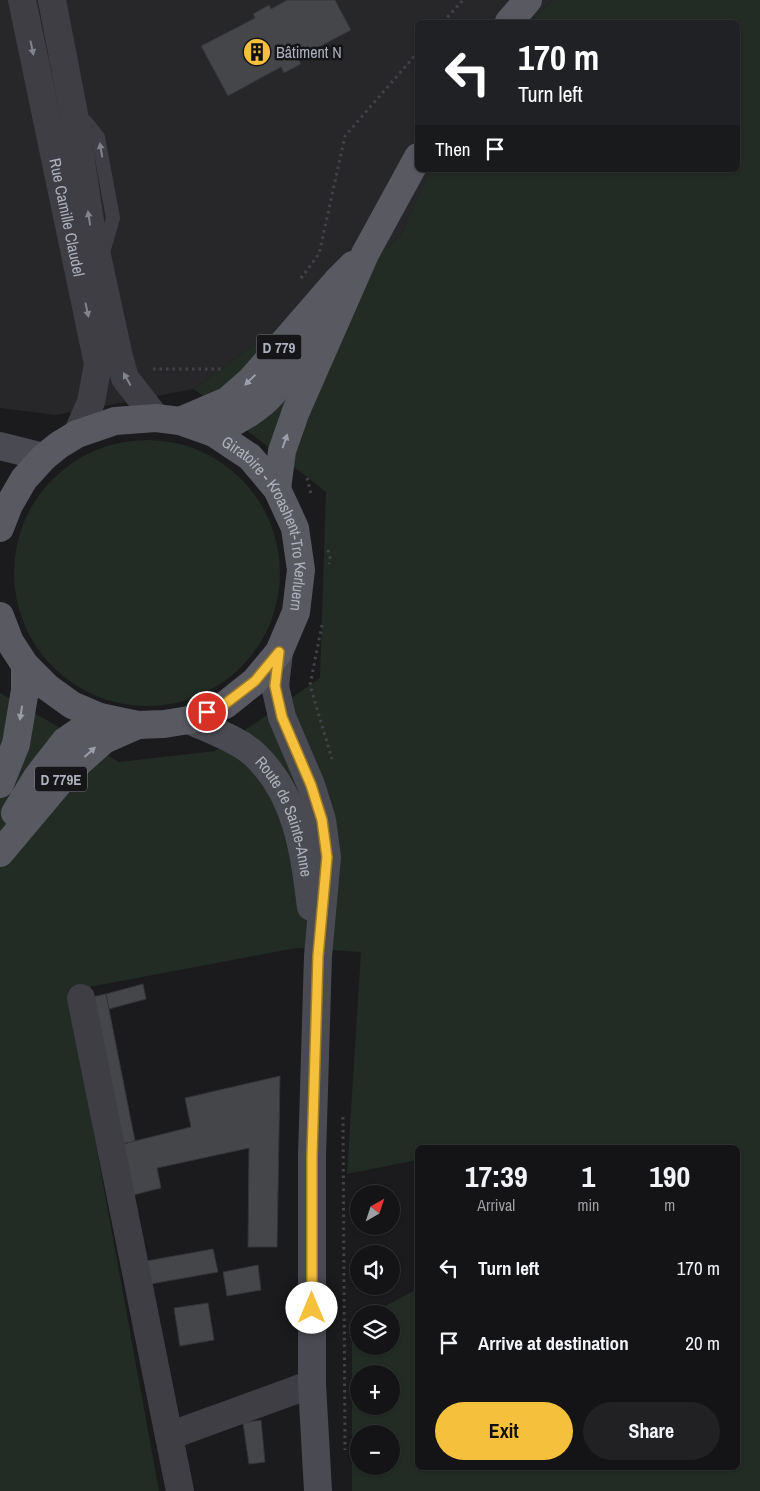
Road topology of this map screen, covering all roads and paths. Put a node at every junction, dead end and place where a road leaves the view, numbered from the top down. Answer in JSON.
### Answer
{"nodes":[{"id":1,"x":22,"y":0,"type":"edge"},
{"id":2,"x":52,"y":0,"type":"edge"},
{"id":3,"x":463,"y":0,"type":"edge"},
{"id":4,"x":528,"y":0,"type":"edge"},
{"id":5,"x":445,"y":20,"type":"edge"},
{"id":6,"x":511,"y":20,"type":"edge"},
{"id":7,"x":415,"y":55,"type":"edge"},
{"id":8,"x":415,"y":162,"type":"edge"},
{"id":9,"x":365,"y":254,"type":"junction"},
{"id":10,"x":337,"y":280,"type":"junction"},
{"id":11,"x":296,"y":284,"type":"dead end"},
{"id":12,"x":226,"y":368,"type":"dead end"},
{"id":13,"x":145,"y":369,"type":"dead end"},
{"id":14,"x":168,"y":420,"type":"junction"},
{"id":15,"x":214,"y":433,"type":"junction"},
{"id":16,"x":76,"y":434,"type":"junction"},
{"id":17,"x":0,"y":446,"type":"edge"},
{"id":18,"x":44,"y":457,"type":"junction"},
{"id":19,"x":277,"y":489,"type":"junction"},
{"id":20,"x":0,"y":528,"type":"edge"},
{"id":21,"x":0,"y":616,"type":"edge"},
{"id":22,"x":279,"y":652,"type":"junction"},
{"id":23,"x":26,"y":665,"type":"junction"},
{"id":24,"x":100,"y":718,"type":"junction"},
{"id":25,"x":189,"y":720,"type":"junction"},
{"id":26,"x":138,"y":725,"type":"junction"},
{"id":27,"x":0,"y":784,"type":"edge"},
{"id":28,"x":0,"y":838,"type":"edge"},
{"id":29,"x":0,"y":853,"type":"edge"},
{"id":30,"x":318,"y":956,"type":"junction"},
{"id":31,"x":80,"y":998,"type":"dead end"},
{"id":32,"x":312,"y":1384,"type":"junction"},
{"id":33,"x":169,"y":1436,"type":"junction"},
{"id":34,"x":180,"y":1491,"type":"edge"},
{"id":35,"x":318,"y":1491,"type":"edge"}],
"edges":[{"from":1,"to":16,"type":"street","name":"Rue Camille Claudel","one_way":true},
{"from":14,"to":2,"type":"street","name":"Rue Camille Claudel","one_way":true},
{"from":3,"to":5,"type":"path"},
{"from":4,"to":6,"type":"main road"},
{"from":7,"to":11,"type":"path"},
{"from":8,"to":9,"type":"main road","number":"D 779"},
{"from":9,"to":10,"type":"main road","number":"D 779"},
{"from":19,"to":9,"type":"main road","number":"D 779","one_way":true},
{"from":10,"to":14,"type":"main road","number":"D 779","one_way":true},
{"from":10,"to":15,"type":"main road","number":"D 779"},
{"from":12,"to":13,"type":"path"},
{"from":14,"to":15,"type":"main road","name":"Giratoire - Kroashent-Tro Kerluern"},
{"from":14,"to":16,"type":"main road","name":"Giratoire - Kroashent-Tro Kerluern"},
{"from":15,"to":19,"type":"main road","name":"Giratoire - Kroashent-Tro Kerluern"},
{"from":16,"to":18,"type":"main road","name":"Giratoire - Kroashent-Tro Kerluern"},
{"from":17,"to":18,"type":"main road"},
{"from":18,"to":20,"type":"main road","name":"Giratoire - Kroashent-Tro Kerluern"},
{"from":19,"to":22,"type":"main road","name":"Giratoire - Kroashent-Tro Kerluern"},
{"from":21,"to":23,"type":"main road","name":"Giratoire - Kroashent-Tro Kerluern"},
{"from":22,"to":25,"type":"main road","name":"Giratoire - Kroashent-Tro Kerluern"},
{"from":22,"to":30,"type":"main road","name":"Route de Sainte-Anne"},
{"from":23,"to":24,"type":"main road","name":"Giratoire - Kroashent-Tro Kerluern"},
{"from":23,"to":27,"type":"main road","one_way":true},
{"from":24,"to":26,"type":"main road","name":"Giratoire - Kroashent-Tro Kerluern"},
{"from":24,"to":28,"type":"main road","number":"D 779E"},
{"from":25,"to":26,"type":"main road","name":"Giratoire - Kroashent-Tro Kerluern"},
{"from":25,"to":30,"type":"main road","name":"Route de Sainte-Anne"},
{"from":29,"to":26,"type":"main road","number":"D 779E","one_way":true},
{"from":30,"to":32,"type":"main road","name":"Route de Sainte-Anne"},
{"from":31,"to":33,"type":"street"},
{"from":32,"to":33,"type":"street"},
{"from":32,"to":35,"type":"main road","name":"Route de Sainte-Anne"},
{"from":33,"to":34,"type":"street"}]}
